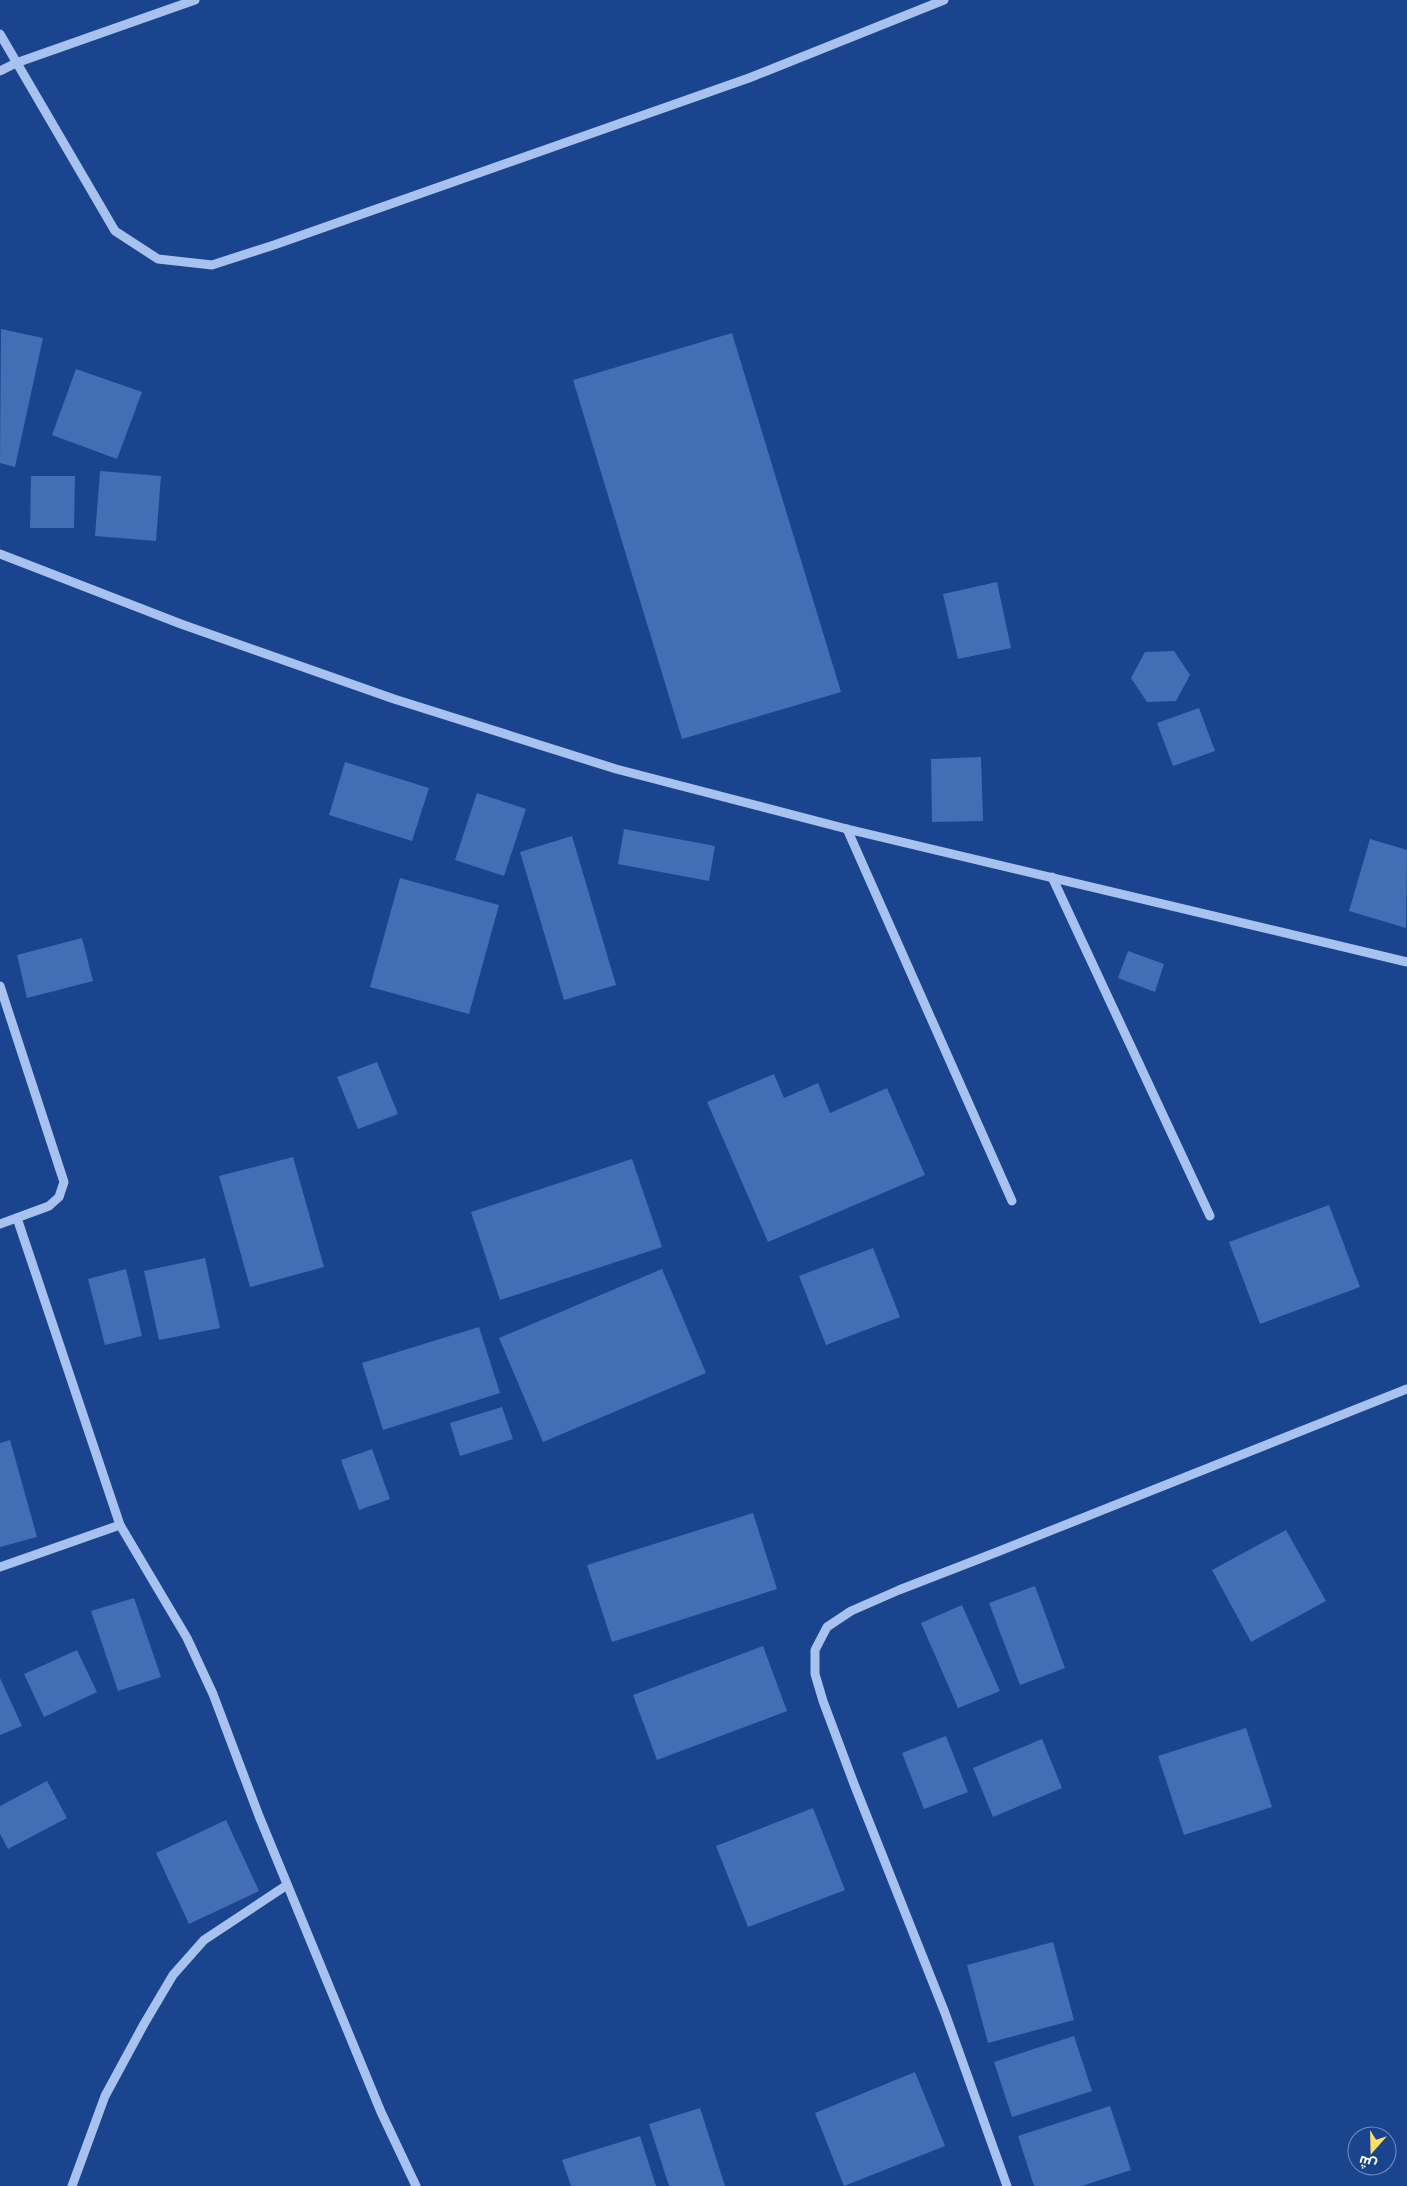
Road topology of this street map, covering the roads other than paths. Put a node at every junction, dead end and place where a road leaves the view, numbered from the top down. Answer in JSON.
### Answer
{"nodes":[{"id":1,"x":195,"y":0,"type":"edge"},
{"id":2,"x":944,"y":0,"type":"edge"},
{"id":3,"x":0,"y":34,"type":"edge"},
{"id":4,"x":16,"y":62,"type":"junction"},
{"id":5,"x":0,"y":71,"type":"edge"},
{"id":6,"x":0,"y":554,"type":"edge"},
{"id":7,"x":848,"y":829,"type":"junction"},
{"id":8,"x":1052,"y":877,"type":"junction"},
{"id":9,"x":1407,"y":962,"type":"edge"},
{"id":10,"x":0,"y":986,"type":"edge"},
{"id":11,"x":1012,"y":1201,"type":"dead end"},
{"id":12,"x":1210,"y":1216,"type":"dead end"},
{"id":13,"x":17,"y":1218,"type":"junction"},
{"id":14,"x":0,"y":1224,"type":"edge"},
{"id":15,"x":1407,"y":1389,"type":"edge"},
{"id":16,"x":120,"y":1525,"type":"junction"},
{"id":17,"x":0,"y":1567,"type":"edge"},
{"id":18,"x":287,"y":1884,"type":"junction"},
{"id":19,"x":72,"y":2186,"type":"edge"},
{"id":20,"x":416,"y":2186,"type":"edge"},
{"id":21,"x":1007,"y":2186,"type":"edge"}],
"edges":[{"from":1,"to":4,"type":"street"},
{"from":2,"to":4,"type":"street"},
{"from":3,"to":4,"type":"street"},
{"from":4,"to":5,"type":"street"},
{"from":6,"to":7,"type":"street"},
{"from":7,"to":8,"type":"street"},
{"from":7,"to":11,"type":"street"},
{"from":8,"to":9,"type":"street"},
{"from":8,"to":12,"type":"street"},
{"from":10,"to":13,"type":"street"},
{"from":13,"to":14,"type":"street"},
{"from":13,"to":16,"type":"street"},
{"from":15,"to":21,"type":"street"},
{"from":16,"to":17,"type":"street"},
{"from":16,"to":18,"type":"street"},
{"from":18,"to":19,"type":"street"},
{"from":18,"to":20,"type":"street"}]}
